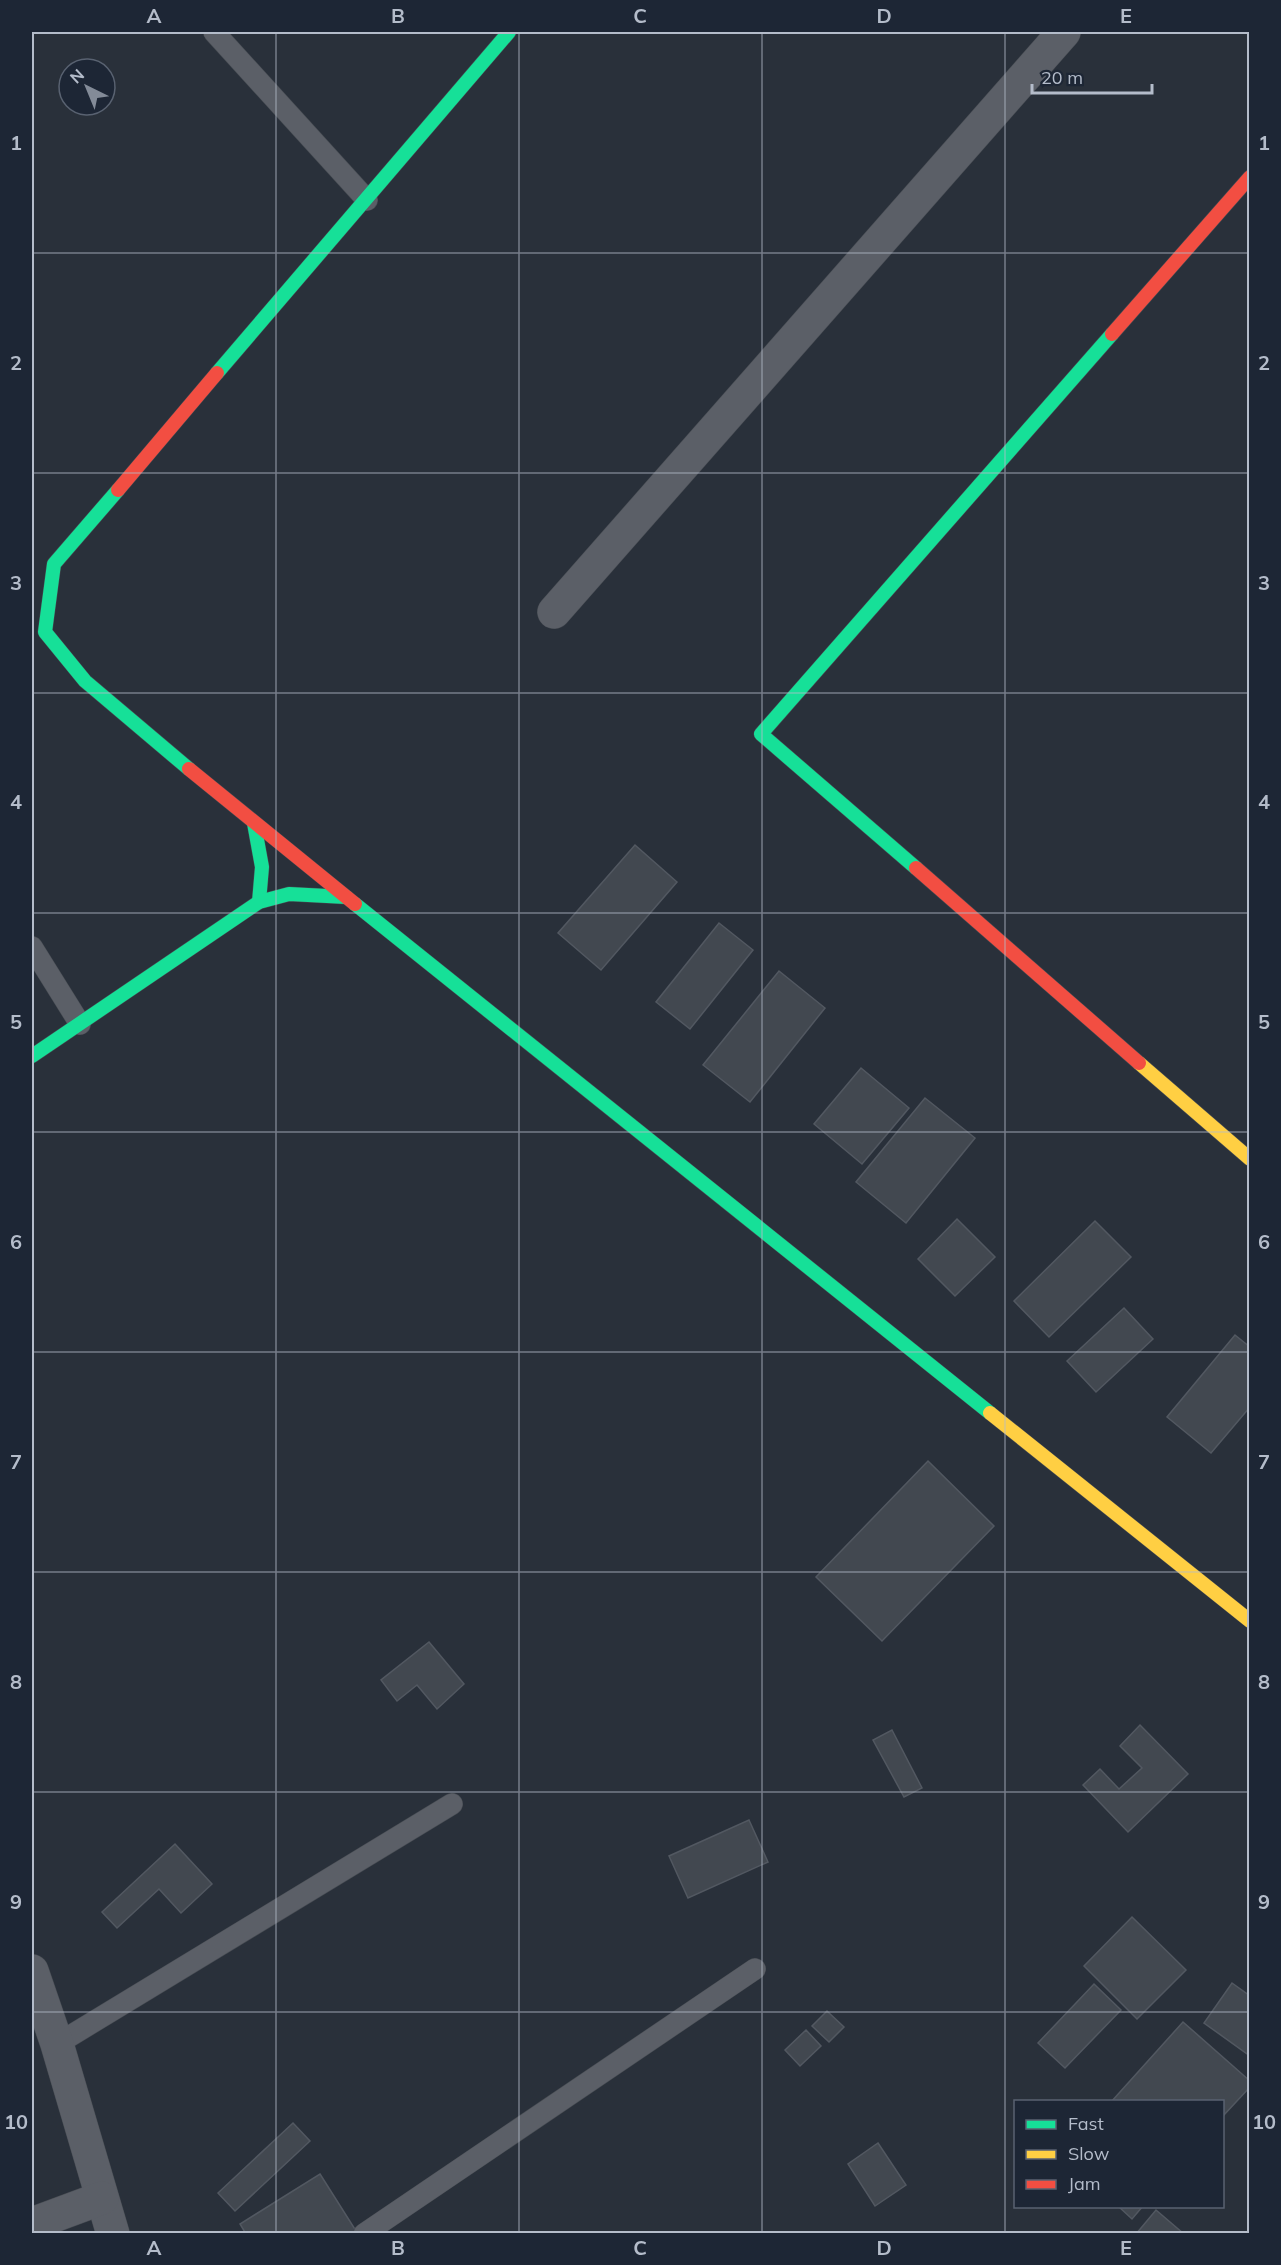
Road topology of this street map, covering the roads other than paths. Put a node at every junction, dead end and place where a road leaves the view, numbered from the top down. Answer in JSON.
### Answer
{"nodes":[{"id":1,"x":214,"y":32,"type":"edge"},
{"id":2,"x":509,"y":32,"type":"edge"},
{"id":3,"x":1064,"y":32,"type":"edge"},
{"id":4,"x":1250,"y":177,"type":"edge"},
{"id":5,"x":367,"y":200,"type":"junction"},
{"id":6,"x":554,"y":612,"type":"dead end"},
{"id":7,"x":254,"y":823,"type":"junction"},
{"id":8,"x":346,"y":897,"type":"junction"},
{"id":9,"x":259,"y":902,"type":"junction"},
{"id":10,"x":32,"y":947,"type":"edge"},
{"id":11,"x":80,"y":1024,"type":"junction"},
{"id":12,"x":32,"y":1056,"type":"edge"},
{"id":13,"x":1250,"y":1159,"type":"edge"},
{"id":14,"x":1250,"y":1621,"type":"edge"},
{"id":15,"x":452,"y":1804,"type":"dead end"},
{"id":16,"x":755,"y":1969,"type":"dead end"},
{"id":17,"x":32,"y":1971,"type":"edge"},
{"id":18,"x":57,"y":2044,"type":"junction"},
{"id":19,"x":102,"y":2198,"type":"junction"},
{"id":20,"x":32,"y":2224,"type":"edge"},
{"id":21,"x":113,"y":2234,"type":"edge"},
{"id":22,"x":364,"y":2234,"type":"edge"}],
"edges":[{"from":1,"to":5,"type":"lane"},
{"from":2,"to":5,"type":"street"},
{"from":3,"to":6,"type":"street"},
{"from":4,"to":13,"type":"street"},
{"from":5,"to":7,"type":"street"},
{"from":7,"to":8,"type":"street"},
{"from":7,"to":9,"type":"street"},
{"from":8,"to":9,"type":"street"},
{"from":8,"to":14,"type":"street"},
{"from":9,"to":11,"type":"street"},
{"from":10,"to":11,"type":"lane"},
{"from":11,"to":12,"type":"street"},
{"from":15,"to":18,"type":"lane"},
{"from":16,"to":22,"type":"lane"},
{"from":17,"to":18,"type":"street"},
{"from":18,"to":19,"type":"street"},
{"from":19,"to":20,"type":"street"},
{"from":19,"to":21,"type":"street"}]}
